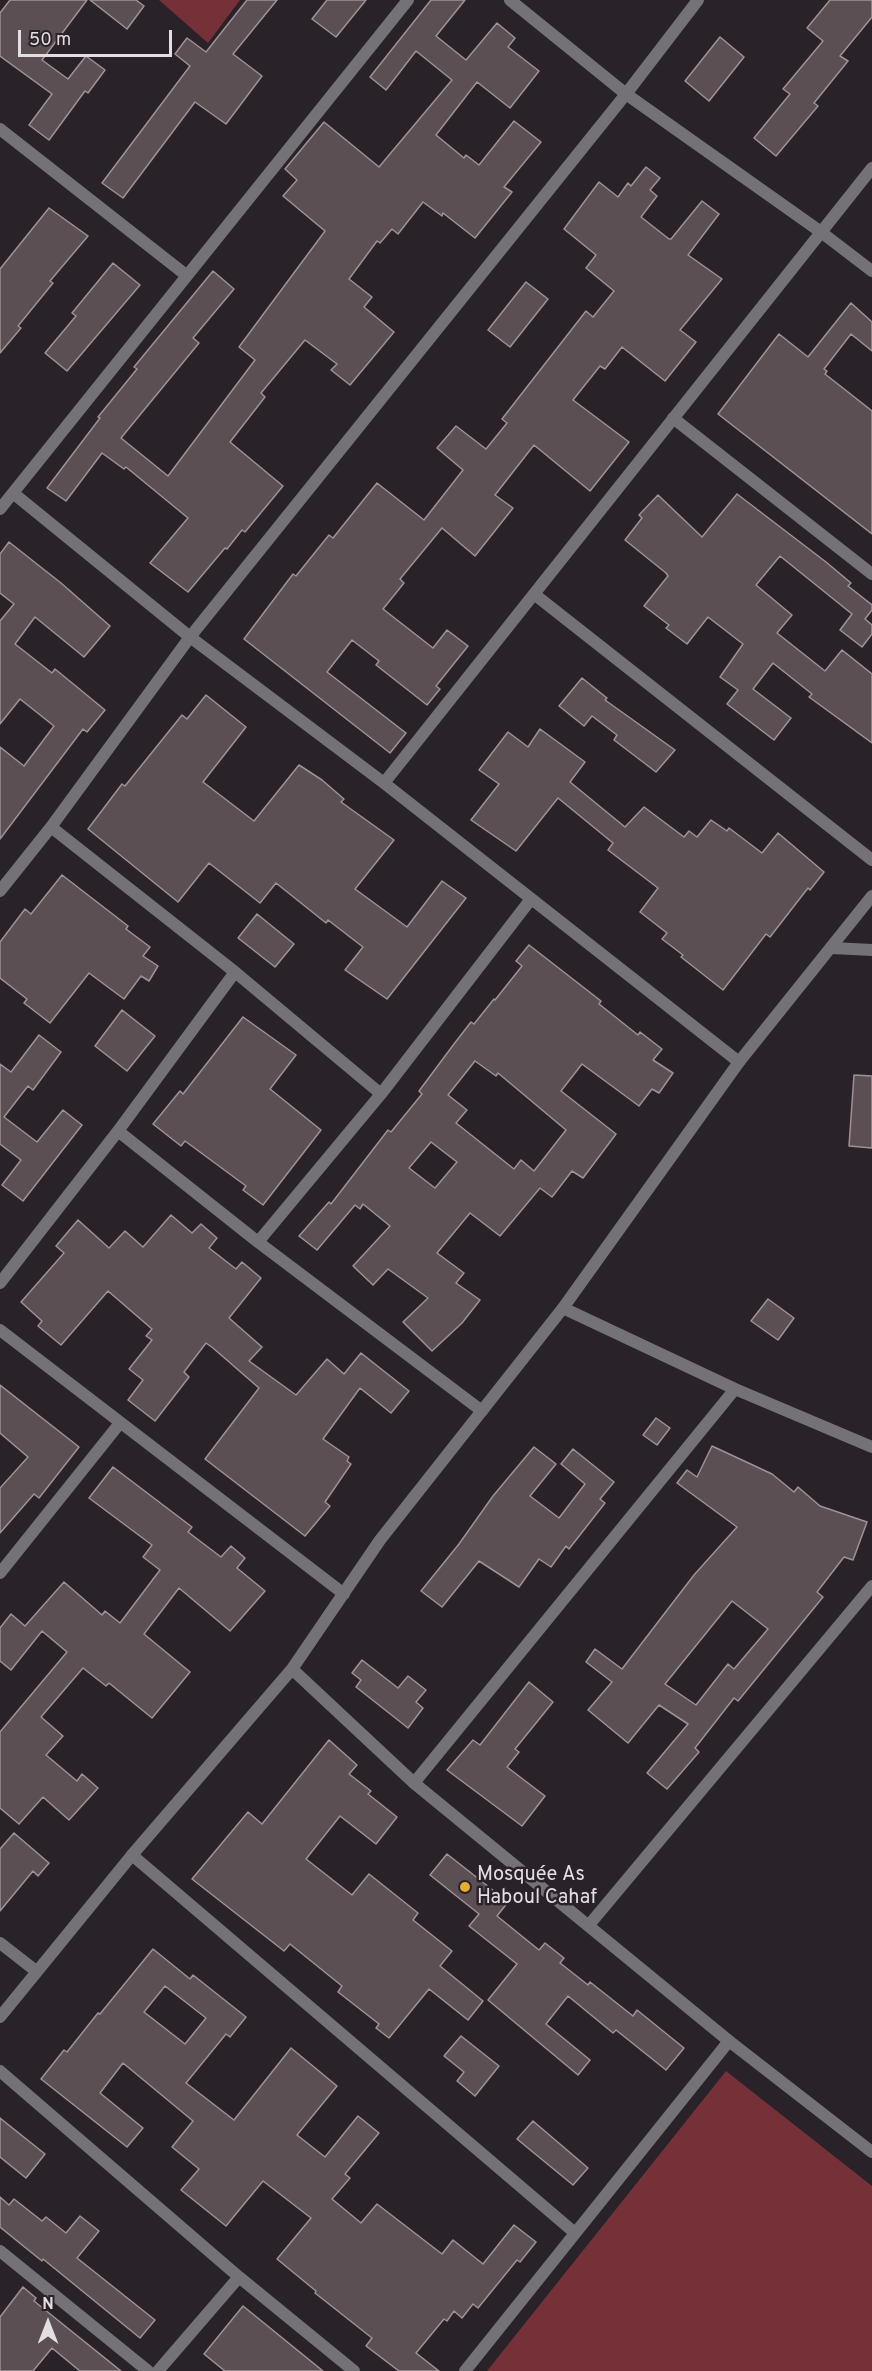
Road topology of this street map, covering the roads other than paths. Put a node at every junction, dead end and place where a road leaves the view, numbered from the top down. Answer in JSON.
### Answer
{"nodes":[{"id":1,"x":408,"y":0,"type":"edge"},
{"id":2,"x":698,"y":0,"type":"edge"},
{"id":3,"x":515,"y":2,"type":"edge"},
{"id":4,"x":626,"y":94,"type":"junction"},
{"id":5,"x":0,"y":129,"type":"edge"},
{"id":6,"x":872,"y":168,"type":"edge"},
{"id":7,"x":821,"y":232,"type":"junction"},
{"id":8,"x":872,"y":272,"type":"edge"},
{"id":9,"x":186,"y":275,"type":"junction"},
{"id":10,"x":673,"y":418,"type":"junction"},
{"id":11,"x":13,"y":493,"type":"junction"},
{"id":12,"x":0,"y":509,"type":"edge"},
{"id":13,"x":872,"y":574,"type":"edge"},
{"id":14,"x":534,"y":594,"type":"junction"},
{"id":15,"x":190,"y":638,"type":"junction"},
{"id":16,"x":384,"y":783,"type":"junction"},
{"id":17,"x":51,"y":826,"type":"junction"},
{"id":18,"x":872,"y":860,"type":"edge"},
{"id":19,"x":0,"y":891,"type":"edge"},
{"id":20,"x":872,"y":896,"type":"edge"},
{"id":21,"x":531,"y":899,"type":"junction"},
{"id":22,"x":832,"y":948,"type":"junction"},
{"id":23,"x":872,"y":950,"type":"edge"},
{"id":24,"x":236,"y":972,"type":"junction"},
{"id":25,"x":739,"y":1062,"type":"junction"},
{"id":26,"x":381,"y":1094,"type":"junction"},
{"id":27,"x":118,"y":1131,"type":"junction"},
{"id":28,"x":258,"y":1242,"type":"junction"},
{"id":29,"x":0,"y":1282,"type":"edge"},
{"id":30,"x":563,"y":1308,"type":"junction"},
{"id":31,"x":0,"y":1330,"type":"edge"},
{"id":32,"x":735,"y":1389,"type":"junction"},
{"id":33,"x":482,"y":1411,"type":"junction"},
{"id":34,"x":120,"y":1423,"type":"junction"},
{"id":35,"x":872,"y":1447,"type":"edge"},
{"id":36,"x":0,"y":1573,"type":"edge"},
{"id":37,"x":872,"y":1587,"type":"edge"},
{"id":38,"x":344,"y":1594,"type":"junction"},
{"id":39,"x":292,"y":1669,"type":"junction"},
{"id":40,"x":414,"y":1783,"type":"junction"},
{"id":41,"x":132,"y":1855,"type":"junction"},
{"id":42,"x":589,"y":1925,"type":"junction"},
{"id":43,"x":0,"y":1943,"type":"edge"},
{"id":44,"x":36,"y":1971,"type":"junction"},
{"id":45,"x":0,"y":2017,"type":"edge"},
{"id":46,"x":729,"y":2041,"type":"junction"},
{"id":47,"x":0,"y":2071,"type":"edge"},
{"id":48,"x":872,"y":2152,"type":"edge"},
{"id":49,"x":575,"y":2233,"type":"junction"},
{"id":50,"x":0,"y":2251,"type":"edge"},
{"id":51,"x":238,"y":2277,"type":"junction"},
{"id":52,"x":148,"y":2371,"type":"edge"},
{"id":53,"x":158,"y":2371,"type":"edge"},
{"id":54,"x":354,"y":2371,"type":"edge"},
{"id":55,"x":465,"y":2371,"type":"edge"}],
"edges":[{"from":1,"to":9,"type":"street"},
{"from":2,"to":4,"type":"street"},
{"from":3,"to":4,"type":"street"},
{"from":4,"to":7,"type":"street"},
{"from":4,"to":15,"type":"street"},
{"from":5,"to":9,"type":"street"},
{"from":6,"to":7,"type":"street"},
{"from":7,"to":8,"type":"street"},
{"from":7,"to":10,"type":"street"},
{"from":9,"to":11,"type":"street"},
{"from":10,"to":13,"type":"street"},
{"from":10,"to":14,"type":"street"},
{"from":11,"to":12,"type":"street"},
{"from":11,"to":15,"type":"street"},
{"from":14,"to":16,"type":"street"},
{"from":14,"to":18,"type":"street"},
{"from":15,"to":16,"type":"street"},
{"from":15,"to":17,"type":"street"},
{"from":16,"to":21,"type":"street"},
{"from":17,"to":19,"type":"street"},
{"from":17,"to":24,"type":"street"},
{"from":20,"to":22,"type":"street"},
{"from":21,"to":25,"type":"street"},
{"from":21,"to":26,"type":"street"},
{"from":22,"to":23,"type":"street"},
{"from":22,"to":25,"type":"street"},
{"from":24,"to":26,"type":"street"},
{"from":24,"to":27,"type":"street"},
{"from":25,"to":30,"type":"street"},
{"from":26,"to":28,"type":"street"},
{"from":27,"to":28,"type":"street"},
{"from":27,"to":29,"type":"street"},
{"from":28,"to":33,"type":"street"},
{"from":30,"to":32,"type":"street"},
{"from":30,"to":33,"type":"street"},
{"from":31,"to":34,"type":"street"},
{"from":32,"to":35,"type":"street"},
{"from":32,"to":40,"type":"street"},
{"from":33,"to":38,"type":"street"},
{"from":34,"to":36,"type":"street"},
{"from":34,"to":38,"type":"street"},
{"from":37,"to":42,"type":"street"},
{"from":38,"to":39,"type":"street"},
{"from":39,"to":40,"type":"street"},
{"from":39,"to":41,"type":"street"},
{"from":40,"to":42,"type":"street"},
{"from":41,"to":44,"type":"street"},
{"from":41,"to":49,"type":"street"},
{"from":42,"to":46,"type":"street"},
{"from":43,"to":44,"type":"street"},
{"from":44,"to":45,"type":"street"},
{"from":46,"to":48,"type":"street"},
{"from":46,"to":49,"type":"street"},
{"from":47,"to":51,"type":"street"},
{"from":49,"to":55,"type":"street"},
{"from":50,"to":52,"type":"street"},
{"from":51,"to":53,"type":"street"},
{"from":51,"to":54,"type":"street"}]}
